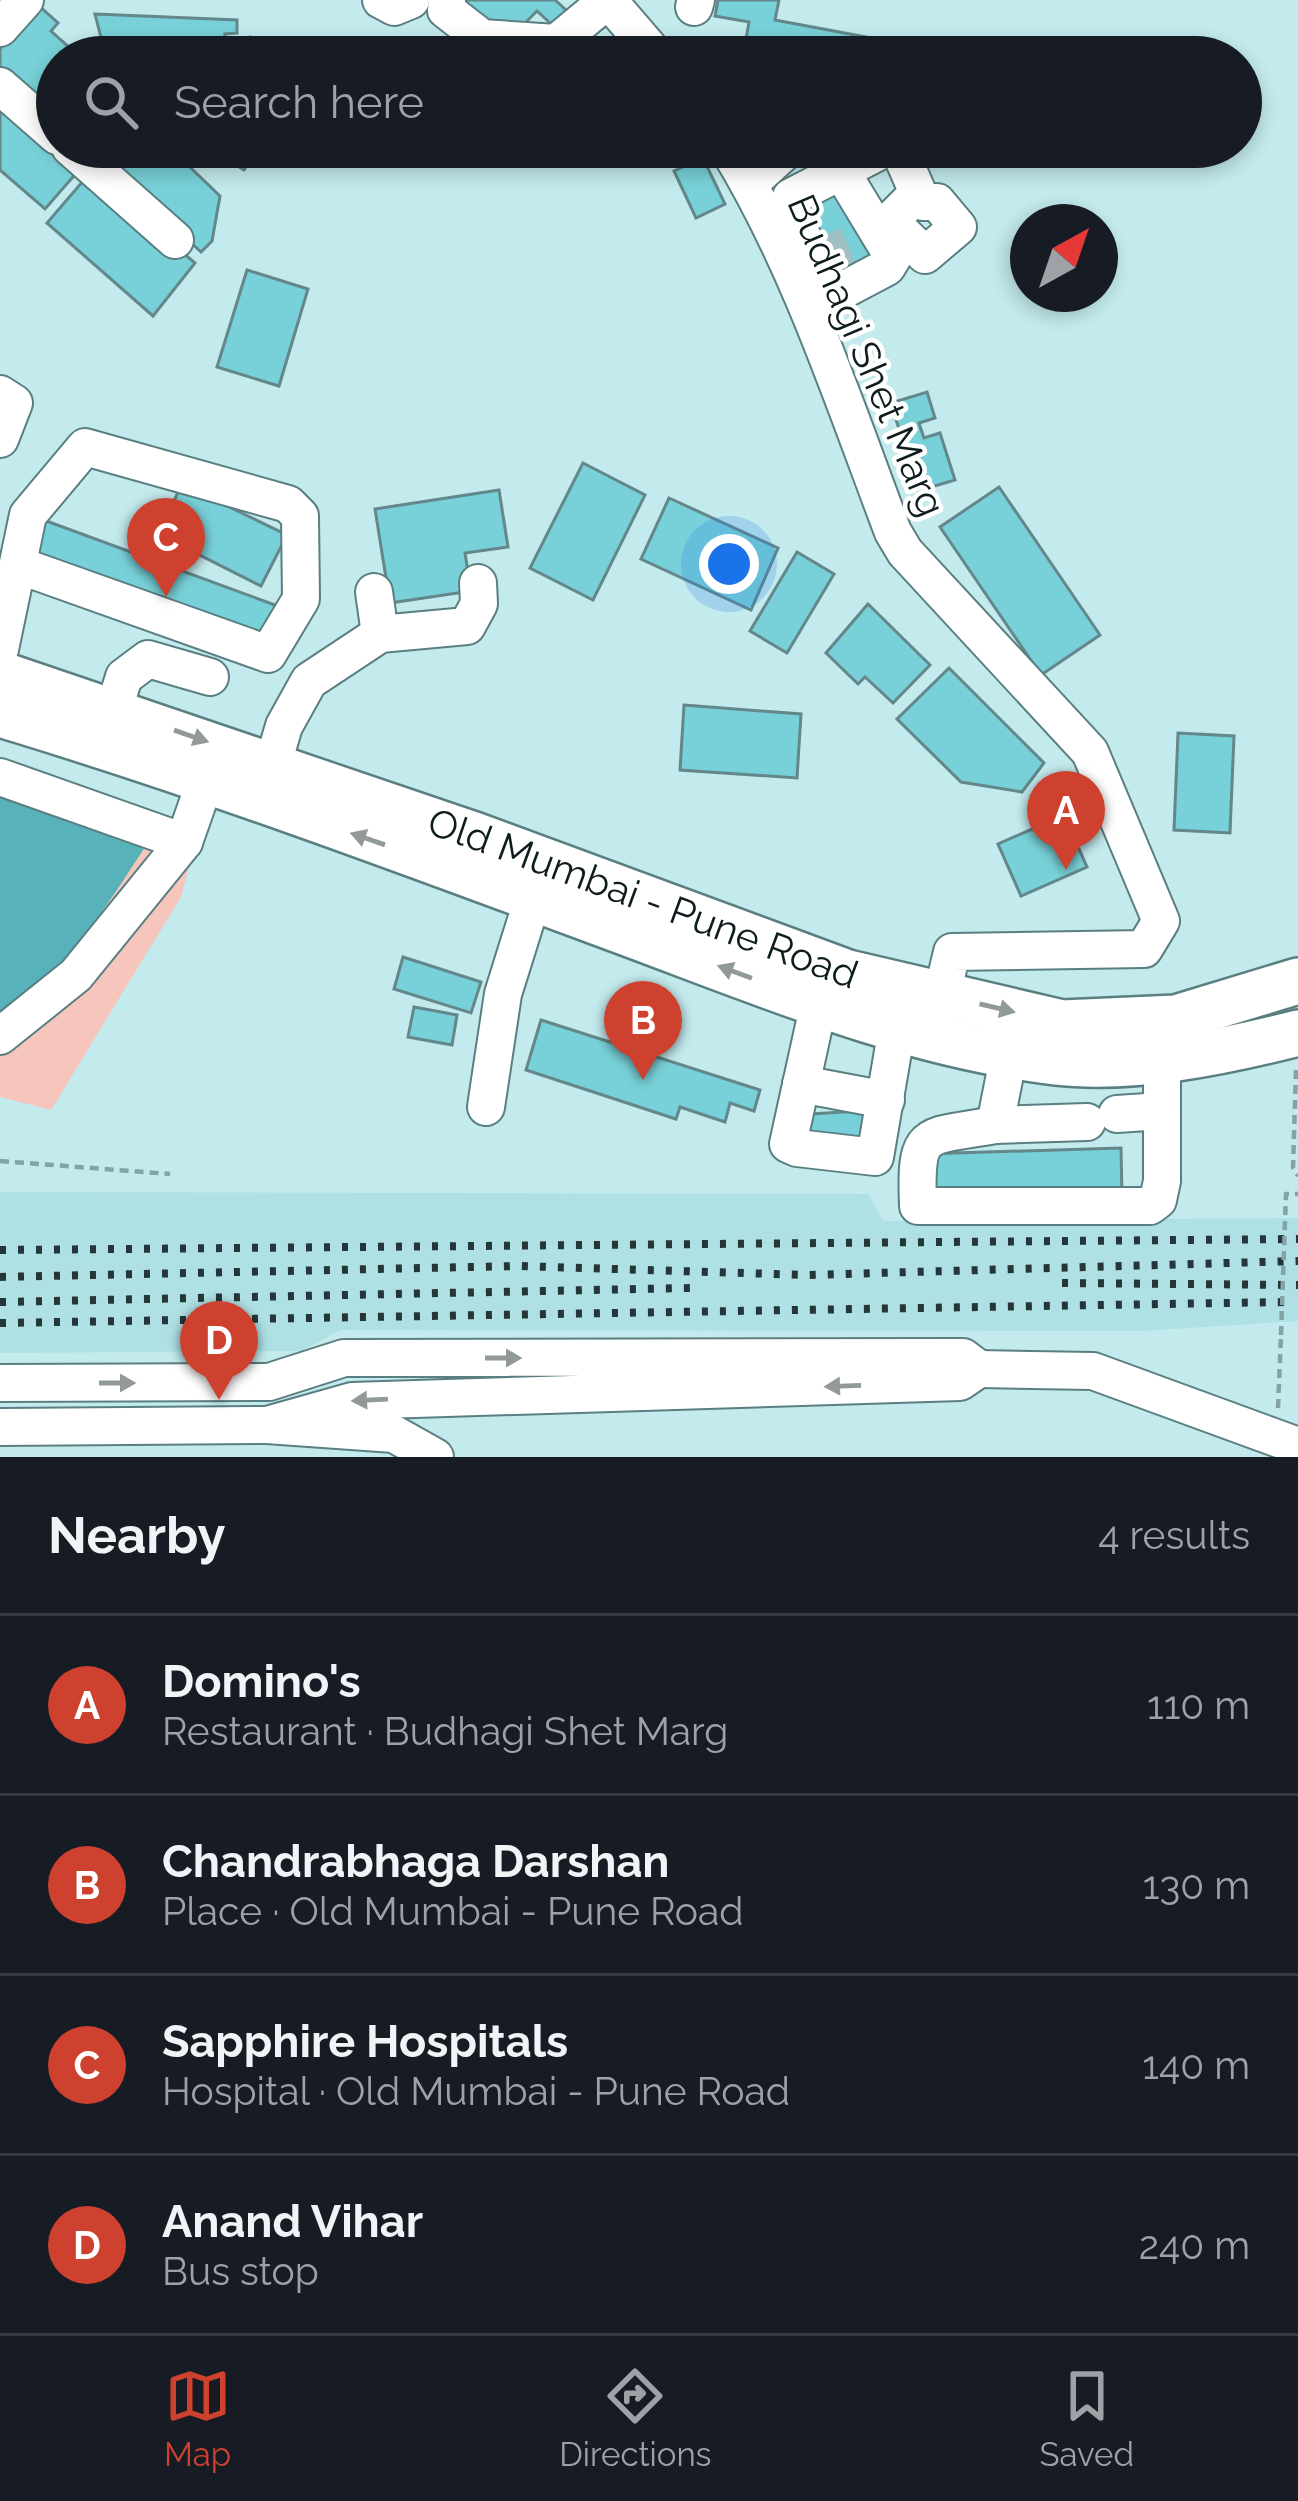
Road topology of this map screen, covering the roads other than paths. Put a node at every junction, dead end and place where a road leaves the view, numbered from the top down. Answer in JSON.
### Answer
{"nodes":[{"id":1,"x":26,"y":0,"type":"edge"},
{"id":2,"x":381,"y":0,"type":"edge"},
{"id":3,"x":411,"y":0,"type":"edge"},
{"id":4,"x":448,"y":0,"type":"edge"},
{"id":5,"x":608,"y":0,"type":"edge"},
{"id":6,"x":0,"y":28,"type":"edge"},
{"id":7,"x":489,"y":36,"type":"edge"},
{"id":8,"x":564,"y":36,"type":"edge"},
{"id":9,"x":638,"y":36,"type":"edge"},
{"id":10,"x":0,"y":86,"type":"edge"},
{"id":11,"x":36,"y":118,"type":"edge"},
{"id":12,"x":94,"y":168,"type":"edge"},
{"id":13,"x":739,"y":168,"type":"edge"},
{"id":14,"x":767,"y":168,"type":"edge"},
{"id":15,"x":848,"y":168,"type":"edge"},
{"id":16,"x":907,"y":168,"type":"edge"},
{"id":17,"x":842,"y":171,"type":"junction"},
{"id":18,"x":749,"y":184,"type":"junction"},
{"id":19,"x":918,"y":193,"type":"dead end"},
{"id":20,"x":176,"y":240,"type":"dead end"},
{"id":21,"x":0,"y":394,"type":"edge"},
{"id":22,"x":0,"y":439,"type":"edge"},
{"id":23,"x":18,"y":566,"type":"junction"},
{"id":24,"x":478,"y":583,"type":"dead end"},
{"id":25,"x":374,"y":592,"type":"dead end"},
{"id":26,"x":380,"y":634,"type":"junction"},
{"id":27,"x":0,"y":649,"type":"edge"},
{"id":28,"x":0,"y":674,"type":"edge"},
{"id":29,"x":210,"y":677,"type":"dead end"},
{"id":30,"x":114,"y":709,"type":"junction"},
{"id":31,"x":0,"y":714,"type":"edge"},
{"id":32,"x":0,"y":777,"type":"edge"},
{"id":33,"x":205,"y":782,"type":"junction"},
{"id":34,"x":267,"y":783,"type":"junction"},
{"id":35,"x":184,"y":842,"type":"junction"},
{"id":36,"x":517,"y":878,"type":"junction"},
{"id":37,"x":1298,"y":981,"type":"edge"},
{"id":38,"x":818,"y":1004,"type":"junction"},
{"id":39,"x":924,"y":1020,"type":"junction"},
{"id":40,"x":1297,"y":1033,"type":"edge"},
{"id":41,"x":0,"y":1036,"type":"edge"},
{"id":42,"x":1009,"y":1054,"type":"junction"},
{"id":43,"x":1162,"y":1058,"type":"junction"},
{"id":44,"x":801,"y":1084,"type":"junction"},
{"id":45,"x":886,"y":1100,"type":"junction"},
{"id":46,"x":486,"y":1107,"type":"dead end"},
{"id":47,"x":1162,"y":1112,"type":"junction"},
{"id":48,"x":995,"y":1125,"type":"junction"},
{"id":49,"x":979,"y":1369,"type":"junction"},
{"id":50,"x":269,"y":1382,"type":"junction"},
{"id":51,"x":0,"y":1383,"type":"edge"},
{"id":52,"x":0,"y":1427,"type":"edge"},
{"id":53,"x":267,"y":1441,"type":"edge"},
{"id":54,"x":1288,"y":1448,"type":"edge"},
{"id":55,"x":435,"y":1457,"type":"edge"}],
"edges":[{"from":1,"to":6,"type":"street"},
{"from":2,"to":3,"type":"street"},
{"from":4,"to":7,"type":"street"},
{"from":5,"to":8,"type":"street"},
{"from":5,"to":9,"type":"street"},
{"from":10,"to":11,"type":"street"},
{"from":12,"to":20,"type":"street"},
{"from":13,"to":18,"type":"street","name":"Budhagi Shet Marg"},
{"from":14,"to":18,"type":"street"},
{"from":15,"to":17,"type":"street"},
{"from":16,"to":19,"type":"street"},
{"from":17,"to":17,"type":"street"},
{"from":18,"to":39,"type":"street","name":"Budhagi Shet Marg"},
{"from":21,"to":22,"type":"street"},
{"from":23,"to":23,"type":"street"},
{"from":23,"to":27,"type":"street"},
{"from":24,"to":26,"type":"street"},
{"from":25,"to":26,"type":"street"},
{"from":26,"to":34,"type":"street"},
{"from":28,"to":30,"type":"main road","name":"Old Mumbai - Pune Road"},
{"from":29,"to":30,"type":"street"},
{"from":30,"to":34,"type":"main road","name":"Old Mumbai - Pune Road","one_way":true},
{"from":31,"to":33,"type":"main road","name":"Old Mumbai - Pune Road"},
{"from":32,"to":35,"type":"street"},
{"from":33,"to":34,"type":"main road","name":"Old Mumbai - Pune Road"},
{"from":33,"to":35,"type":"street"},
{"from":34,"to":36,"type":"main road","name":"Old Mumbai - Pune Road"},
{"from":35,"to":41,"type":"street"},
{"from":38,"to":36,"type":"main road","name":"Old Mumbai - Pune Road","one_way":true},
{"from":36,"to":39,"type":"main road","name":"Old Mumbai - Pune Road"},
{"from":36,"to":46,"type":"street"},
{"from":39,"to":37,"type":"main road","name":"Old Mumbai - Pune Road","one_way":true},
{"from":38,"to":39,"type":"main road","name":"Old Mumbai - Pune Road"},
{"from":38,"to":44,"type":"street"},
{"from":39,"to":42,"type":"main road","name":"Old Mumbai - Pune Road"},
{"from":39,"to":45,"type":"street"},
{"from":40,"to":43,"type":"main road","name":"Old Mumbai - Pune Road"},
{"from":42,"to":43,"type":"main road","name":"Old Mumbai - Pune Road"},
{"from":42,"to":48,"type":"street"},
{"from":43,"to":47,"type":"street"},
{"from":44,"to":45,"type":"street"},
{"from":44,"to":45,"type":"street"},
{"from":47,"to":48,"type":"street"},
{"from":47,"to":48,"type":"street"},
{"from":50,"to":49,"type":"street","one_way":true},
{"from":49,"to":53,"type":"street","one_way":true},
{"from":49,"to":54,"type":"street"},
{"from":51,"to":50,"type":"street","one_way":true},
{"from":50,"to":53,"type":"street"},
{"from":52,"to":53,"type":"street"},
{"from":53,"to":55,"type":"street"}]}
